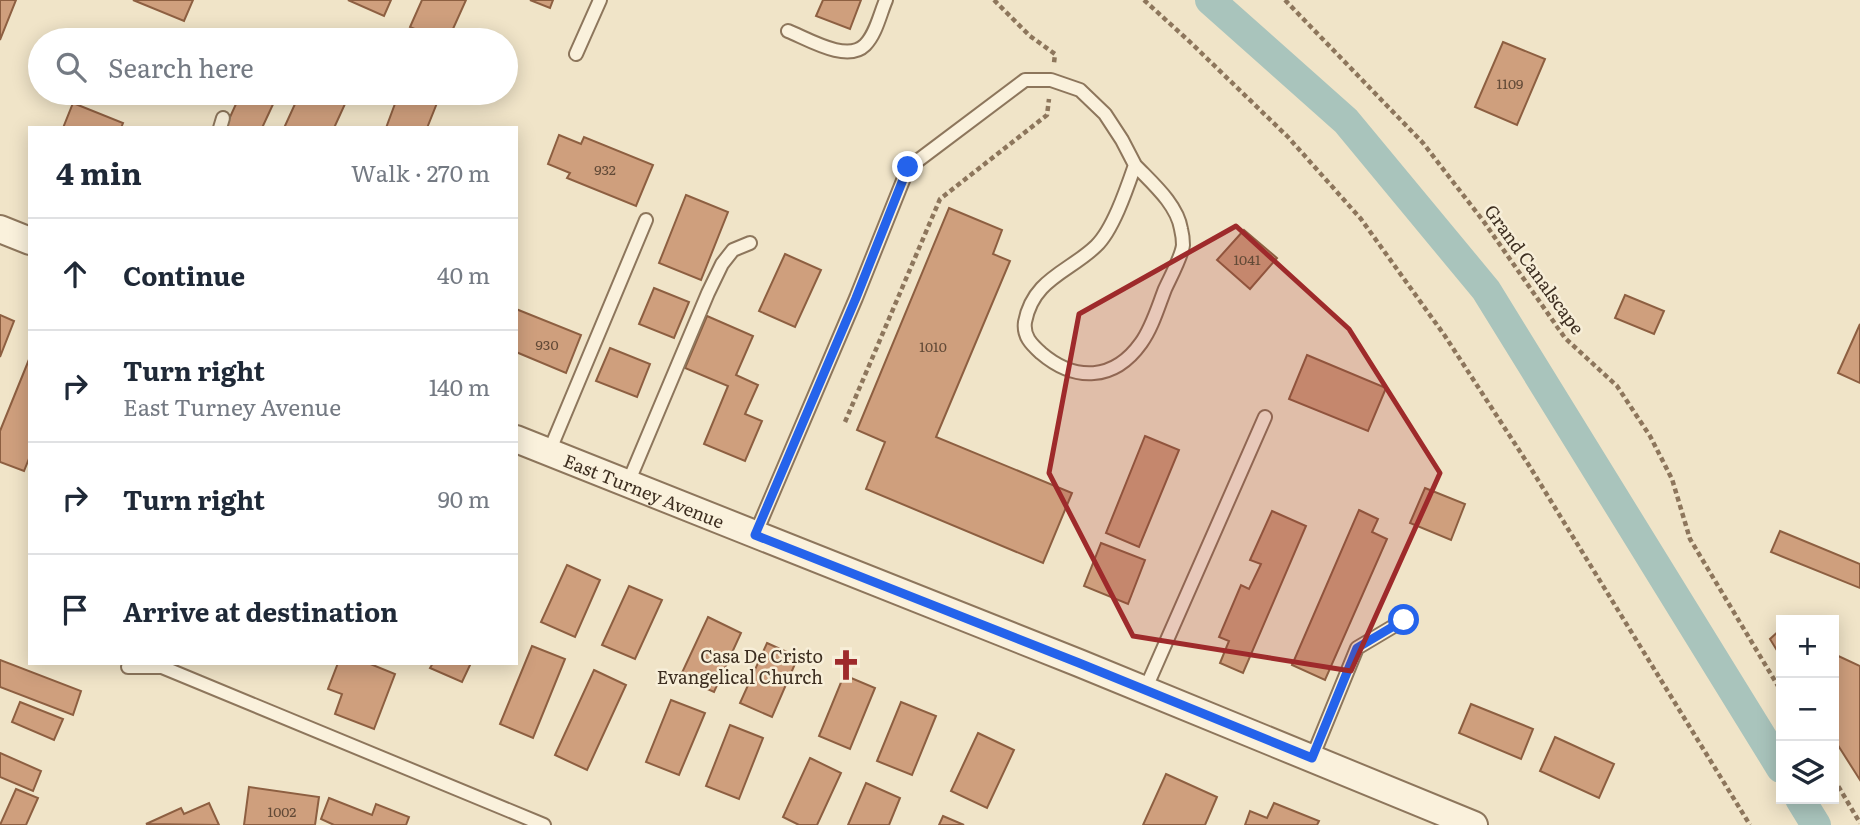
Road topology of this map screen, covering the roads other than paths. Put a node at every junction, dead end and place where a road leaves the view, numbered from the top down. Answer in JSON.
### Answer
{"nodes":[{"id":1,"x":600,"y":0,"type":"edge"},
{"id":2,"x":886,"y":0,"type":"edge"},
{"id":3,"x":788,"y":31,"type":"dead end"},
{"id":4,"x":576,"y":54,"type":"dead end"},
{"id":5,"x":1135,"y":165,"type":"junction"},
{"id":6,"x":646,"y":220,"type":"dead end"},
{"id":7,"x":0,"y":229,"type":"edge"},
{"id":8,"x":28,"y":240,"type":"edge"},
{"id":9,"x":750,"y":243,"type":"dead end"},
{"id":10,"x":1265,"y":417,"type":"dead end"},
{"id":11,"x":518,"y":440,"type":"edge"},
{"id":12,"x":549,"y":452,"type":"junction"},
{"id":13,"x":628,"y":483,"type":"junction"},
{"id":14,"x":755,"y":535,"type":"junction"},
{"id":15,"x":1404,"y":620,"type":"dead end"},
{"id":16,"x":128,"y":667,"type":"dead end"},
{"id":17,"x":1145,"y":690,"type":"junction"},
{"id":18,"x":1312,"y":758,"type":"junction"},
{"id":19,"x":544,"y":825,"type":"edge"},
{"id":20,"x":1474,"y":825,"type":"edge"}],
"edges":[{"from":1,"to":4,"type":"lane"},
{"from":2,"to":3,"type":"lane"},
{"from":5,"to":5,"type":"lane"},
{"from":5,"to":14,"type":"lane"},
{"from":6,"to":12,"type":"lane"},
{"from":7,"to":8,"type":"street"},
{"from":9,"to":13,"type":"lane"},
{"from":10,"to":17,"type":"lane"},
{"from":11,"to":12,"type":"street","name":"East Turney Avenue"},
{"from":12,"to":13,"type":"street","name":"East Turney Avenue"},
{"from":13,"to":14,"type":"street","name":"East Turney Avenue"},
{"from":14,"to":17,"type":"street","name":"East Turney Avenue"},
{"from":15,"to":18,"type":"lane"},
{"from":16,"to":19,"type":"lane"},
{"from":17,"to":18,"type":"street","name":"East Turney Avenue"},
{"from":18,"to":20,"type":"street","name":"East Turney Avenue"}]}
